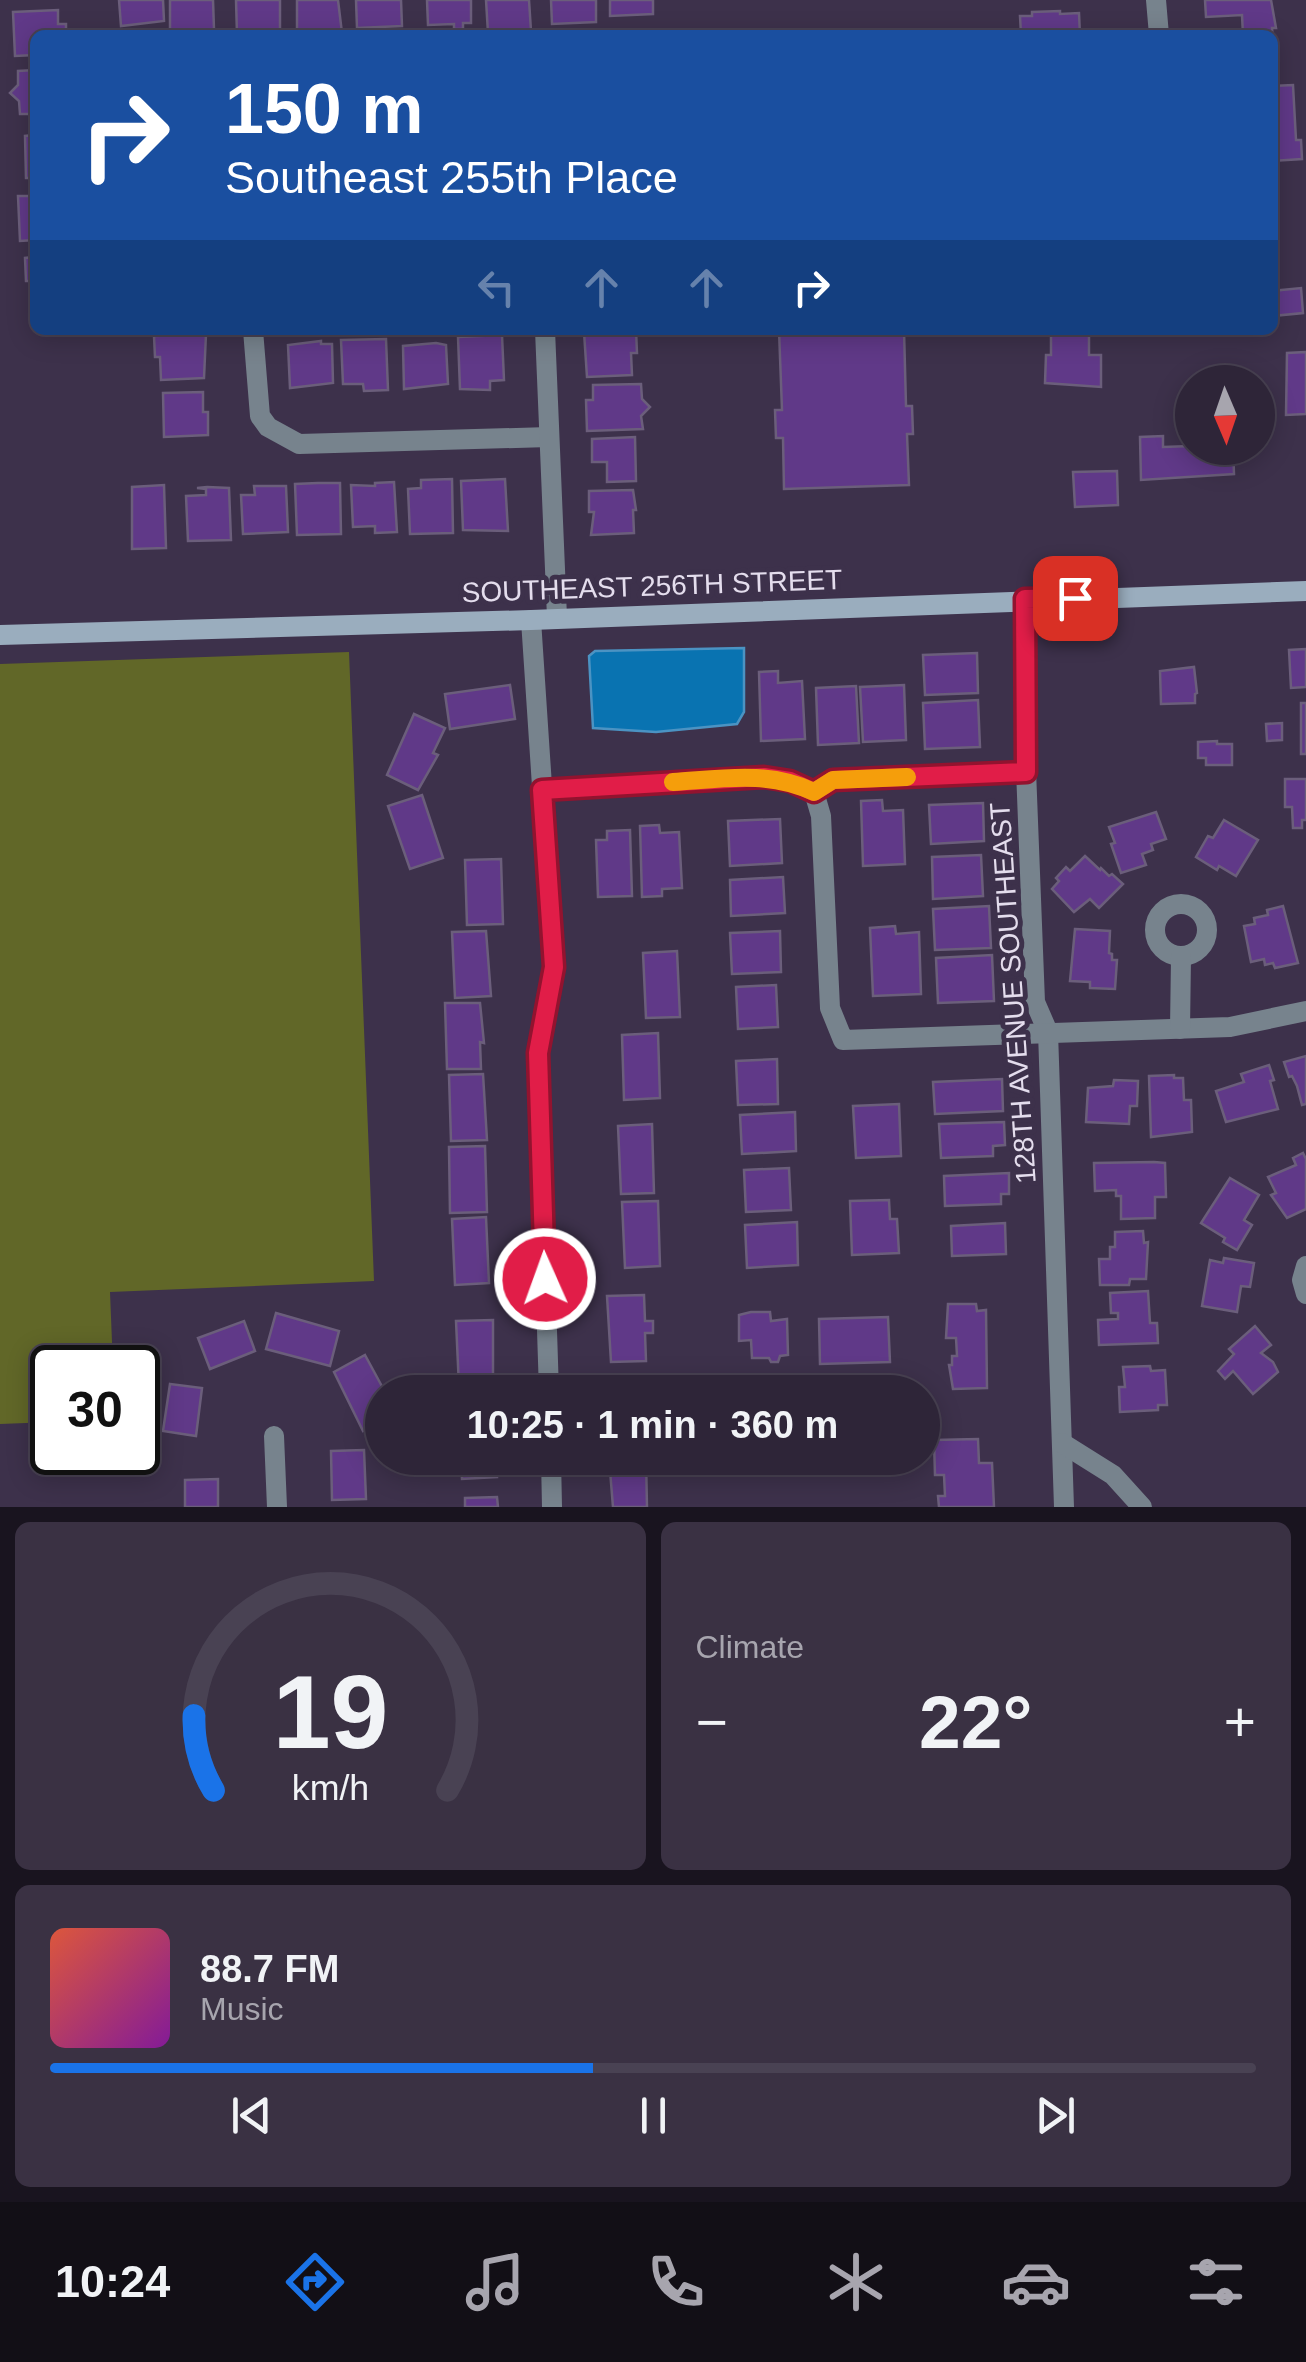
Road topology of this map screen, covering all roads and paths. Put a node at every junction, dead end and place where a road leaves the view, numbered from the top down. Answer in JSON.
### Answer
{"nodes":[{"id":1,"x":1156,"y":0,"type":"edge"},
{"id":2,"x":1159,"y":30,"type":"edge"},
{"id":3,"x":253,"y":335,"type":"edge"},
{"id":4,"x":546,"y":335,"type":"edge"},
{"id":5,"x":548,"y":437,"type":"junction"},
{"id":6,"x":1306,"y":591,"type":"edge"},
{"id":7,"x":1025,"y":599,"type":"junction"},
{"id":8,"x":558,"y":617,"type":"junction"},
{"id":9,"x":531,"y":620,"type":"junction"},
{"id":10,"x":0,"y":635,"type":"edge"},
{"id":11,"x":1026,"y":772,"type":"junction"},
{"id":12,"x":542,"y":790,"type":"junction"},
{"id":13,"x":814,"y":792,"type":"junction"},
{"id":14,"x":1181,"y":957,"type":"dead end"},
{"id":15,"x":1306,"y":1011,"type":"edge"},
{"id":16,"x":1180,"y":1028,"type":"junction"},
{"id":17,"x":1048,"y":1032,"type":"junction"},
{"id":18,"x":1306,"y":1266,"type":"edge"},
{"id":19,"x":1306,"y":1294,"type":"edge"},
{"id":20,"x":548,"y":1375,"type":"edge"},
{"id":21,"x":274,"y":1436,"type":"dead end"},
{"id":22,"x":1062,"y":1443,"type":"junction"},
{"id":23,"x":551,"y":1475,"type":"edge"},
{"id":24,"x":277,"y":1507,"type":"edge"},
{"id":25,"x":552,"y":1507,"type":"edge"},
{"id":26,"x":1064,"y":1507,"type":"edge"},
{"id":27,"x":1142,"y":1507,"type":"edge"}],
"edges":[{"from":1,"to":2,"type":"street"},
{"from":3,"to":5,"type":"street"},
{"from":4,"to":5,"type":"street"},
{"from":5,"to":8,"type":"street"},
{"from":6,"to":7,"type":"main road","name":"SOUTHEAST 256TH STREET"},
{"from":7,"to":8,"type":"main road","name":"SOUTHEAST 256TH STREET"},
{"from":7,"to":11,"type":"street","name":"128TH AVENUE SOUTHEAST"},
{"from":8,"to":9,"type":"main road","name":"SOUTHEAST 256TH STREET"},
{"from":9,"to":10,"type":"main road","name":"SOUTHEAST 256TH STREET"},
{"from":9,"to":12,"type":"street"},
{"from":11,"to":13,"type":"street"},
{"from":11,"to":17,"type":"street","name":"128TH AVENUE SOUTHEAST"},
{"from":12,"to":13,"type":"street"},
{"from":12,"to":20,"type":"street"},
{"from":13,"to":17,"type":"street"},
{"from":14,"to":16,"type":"street"},
{"from":15,"to":16,"type":"street"},
{"from":16,"to":17,"type":"street"},
{"from":17,"to":22,"type":"street","name":"128TH AVENUE SOUTHEAST"},
{"from":18,"to":19,"type":"street"},
{"from":21,"to":24,"type":"street"},
{"from":22,"to":26,"type":"street","name":"128TH AVENUE SOUTHEAST"},
{"from":22,"to":27,"type":"street"},
{"from":23,"to":25,"type":"street"}]}
